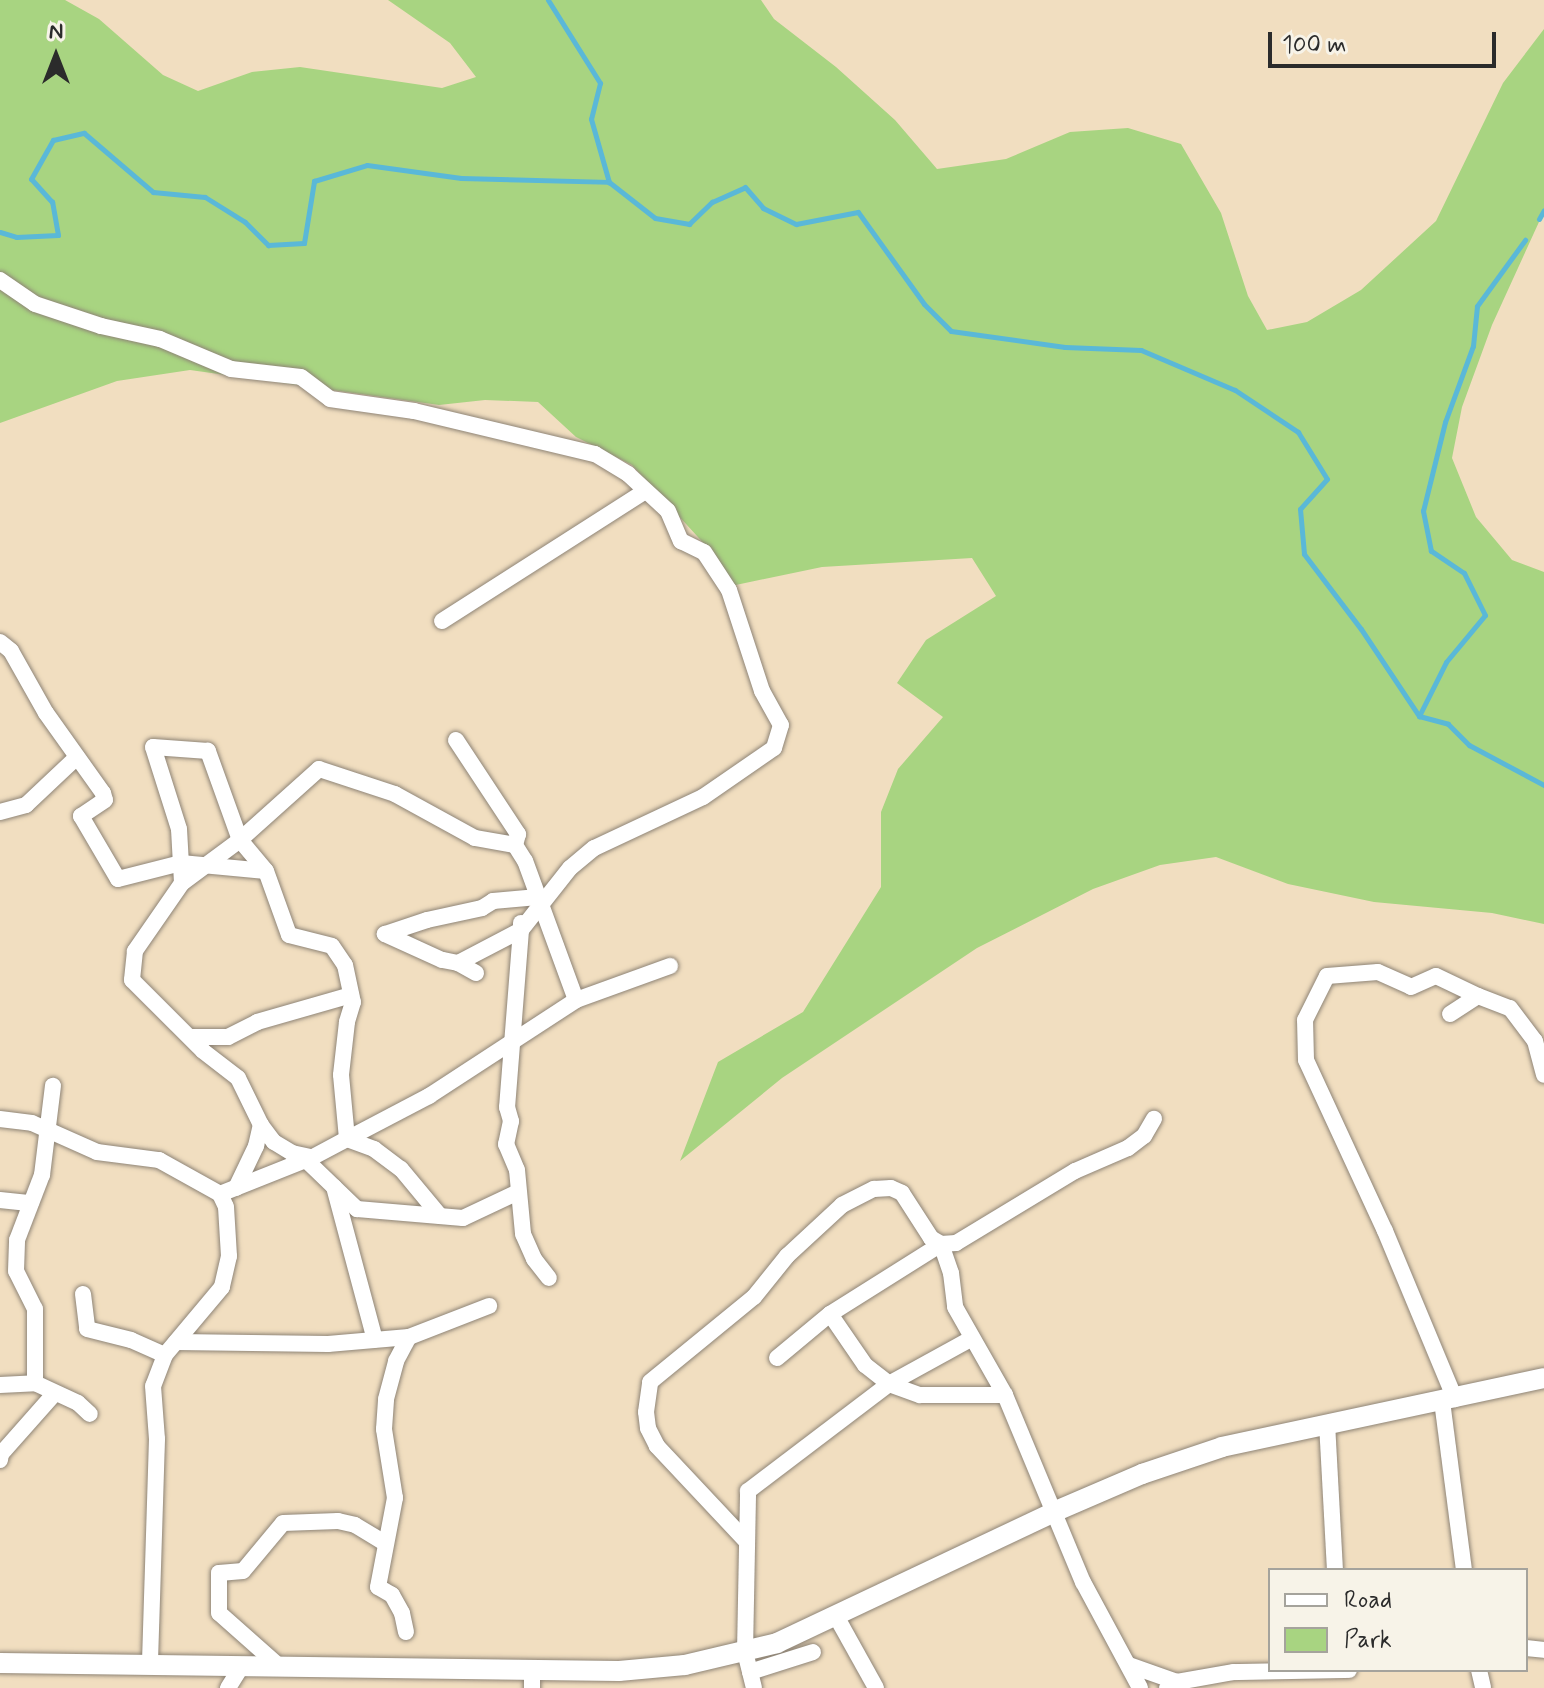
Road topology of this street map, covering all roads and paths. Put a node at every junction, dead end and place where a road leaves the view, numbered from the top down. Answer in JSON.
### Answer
{"nodes":[{"id":1,"x":0,"y":280,"type":"edge"},
{"id":2,"x":645,"y":491,"type":"junction"},
{"id":3,"x":442,"y":621,"type":"dead end"},
{"id":4,"x":0,"y":642,"type":"edge"},
{"id":5,"x":456,"y":740,"type":"dead end"},
{"id":6,"x":77,"y":757,"type":"junction"},
{"id":7,"x":0,"y":812,"type":"edge"},
{"id":8,"x":240,"y":840,"type":"junction"},
{"id":9,"x":515,"y":845,"type":"junction"},
{"id":10,"x":181,"y":863,"type":"junction"},
{"id":11,"x":202,"y":866,"type":"junction"},
{"id":12,"x":266,"y":871,"type":"junction"},
{"id":13,"x":182,"y":883,"type":"junction"},
{"id":14,"x":534,"y":901,"type":"junction"},
{"id":15,"x":521,"y":930,"type":"junction"},
{"id":16,"x":458,"y":963,"type":"junction"},
{"id":17,"x":670,"y":966,"type":"dead end"},
{"id":18,"x":476,"y":973,"type":"dead end"},
{"id":19,"x":351,"y":995,"type":"junction"},
{"id":20,"x":1478,"y":996,"type":"junction"},
{"id":21,"x":576,"y":1000,"type":"junction"},
{"id":22,"x":1450,"y":1014,"type":"dead end"},
{"id":23,"x":190,"y":1037,"type":"junction"},
{"id":24,"x":512,"y":1043,"type":"junction"},
{"id":25,"x":1544,"y":1075,"type":"edge"},
{"id":26,"x":53,"y":1086,"type":"dead end"},
{"id":27,"x":0,"y":1119,"type":"edge"},
{"id":28,"x":1154,"y":1119,"type":"dead end"},
{"id":29,"x":261,"y":1125,"type":"junction"},
{"id":30,"x":49,"y":1131,"type":"junction"},
{"id":31,"x":347,"y":1139,"type":"junction"},
{"id":32,"x":309,"y":1158,"type":"junction"},
{"id":33,"x":334,"y":1186,"type":"junction"},
{"id":34,"x":228,"y":1191,"type":"junction"},
{"id":35,"x":518,"y":1192,"type":"junction"},
{"id":36,"x":0,"y":1200,"type":"edge"},
{"id":37,"x":31,"y":1203,"type":"junction"},
{"id":38,"x":440,"y":1216,"type":"junction"},
{"id":39,"x":941,"y":1244,"type":"junction"},
{"id":40,"x":8,"y":1272,"type":"edge"},
{"id":41,"x":549,"y":1278,"type":"dead end"},
{"id":42,"x":83,"y":1294,"type":"dead end"},
{"id":43,"x":489,"y":1306,"type":"dead end"},
{"id":44,"x":830,"y":1314,"type":"junction"},
{"id":45,"x":409,"y":1337,"type":"junction"},
{"id":46,"x":971,"y":1339,"type":"junction"},
{"id":47,"x":375,"y":1340,"type":"junction"},
{"id":48,"x":171,"y":1349,"type":"junction"},
{"id":49,"x":777,"y":1358,"type":"dead end"},
{"id":50,"x":1544,"y":1378,"type":"edge"},
{"id":51,"x":35,"y":1383,"type":"junction"},
{"id":52,"x":889,"y":1384,"type":"junction"},
{"id":53,"x":0,"y":1385,"type":"edge"},
{"id":54,"x":55,"y":1393,"type":"junction"},
{"id":55,"x":1005,"y":1395,"type":"junction"},
{"id":56,"x":1449,"y":1400,"type":"junction"},
{"id":57,"x":90,"y":1414,"type":"dead end"},
{"id":58,"x":1327,"y":1423,"type":"junction"},
{"id":59,"x":2,"y":1452,"type":"edge"},
{"id":60,"x":1056,"y":1511,"type":"junction"},
{"id":61,"x":747,"y":1542,"type":"junction"},
{"id":62,"x":385,"y":1543,"type":"junction"},
{"id":63,"x":1335,"y":1568,"type":"edge"},
{"id":64,"x":1464,"y":1568,"type":"edge"},
{"id":65,"x":836,"y":1616,"type":"junction"},
{"id":66,"x":406,"y":1632,"type":"dead end"},
{"id":67,"x":745,"y":1652,"type":"junction"},
{"id":68,"x":813,"y":1652,"type":"dead end"},
{"id":69,"x":0,"y":1663,"type":"edge"},
{"id":70,"x":1129,"y":1665,"type":"junction"},
{"id":71,"x":150,"y":1666,"type":"junction"},
{"id":72,"x":241,"y":1667,"type":"junction"},
{"id":73,"x":280,"y":1667,"type":"junction"},
{"id":74,"x":1268,"y":1671,"type":"edge"},
{"id":75,"x":532,"y":1679,"type":"edge"},
{"id":76,"x":752,"y":1680,"type":"edge"},
{"id":77,"x":1172,"y":1685,"type":"edge"},
{"id":78,"x":228,"y":1688,"type":"edge"},
{"id":79,"x":876,"y":1688,"type":"edge"},
{"id":80,"x":1140,"y":1688,"type":"edge"}],
"edges":[{"from":1,"to":2,"type":"street"},
{"from":2,"to":3,"type":"street"},
{"from":2,"to":14,"type":"street"},
{"from":4,"to":6,"type":"street"},
{"from":5,"to":9,"type":"street"},
{"from":6,"to":7,"type":"street"},
{"from":6,"to":10,"type":"street"},
{"from":8,"to":9,"type":"street"},
{"from":8,"to":10,"type":"street"},
{"from":8,"to":11,"type":"street"},
{"from":8,"to":12,"type":"street"},
{"from":9,"to":14,"type":"street"},
{"from":10,"to":11,"type":"street"},
{"from":10,"to":13,"type":"street"},
{"from":11,"to":12,"type":"street"},
{"from":11,"to":13,"type":"street"},
{"from":12,"to":19,"type":"street"},
{"from":13,"to":23,"type":"street"},
{"from":14,"to":15,"type":"street"},
{"from":14,"to":16,"type":"street"},
{"from":14,"to":21,"type":"street"},
{"from":15,"to":16,"type":"street"},
{"from":15,"to":24,"type":"street"},
{"from":16,"to":18,"type":"street"},
{"from":17,"to":21,"type":"street"},
{"from":19,"to":23,"type":"street"},
{"from":19,"to":31,"type":"street"},
{"from":20,"to":22,"type":"street"},
{"from":20,"to":25,"type":"street"},
{"from":20,"to":56,"type":"street"},
{"from":21,"to":24,"type":"street"},
{"from":23,"to":29,"type":"street"},
{"from":24,"to":31,"type":"street"},
{"from":24,"to":35,"type":"street"},
{"from":26,"to":30,"type":"street"},
{"from":27,"to":30,"type":"street"},
{"from":28,"to":39,"type":"street"},
{"from":29,"to":32,"type":"street"},
{"from":29,"to":34,"type":"street"},
{"from":30,"to":34,"type":"street"},
{"from":30,"to":37,"type":"street"},
{"from":31,"to":32,"type":"street"},
{"from":31,"to":38,"type":"street"},
{"from":32,"to":33,"type":"street"},
{"from":32,"to":34,"type":"street"},
{"from":33,"to":38,"type":"street"},
{"from":33,"to":47,"type":"street"},
{"from":34,"to":48,"type":"street"},
{"from":35,"to":38,"type":"street"},
{"from":35,"to":41,"type":"street"},
{"from":36,"to":37,"type":"street"},
{"from":37,"to":40,"type":"street"},
{"from":39,"to":44,"type":"street"},
{"from":39,"to":46,"type":"street"},
{"from":39,"to":61,"type":"street"},
{"from":40,"to":51,"type":"street"},
{"from":42,"to":48,"type":"street"},
{"from":43,"to":45,"type":"street"},
{"from":44,"to":49,"type":"street"},
{"from":44,"to":52,"type":"street"},
{"from":45,"to":47,"type":"street"},
{"from":45,"to":62,"type":"street"},
{"from":46,"to":52,"type":"street"},
{"from":46,"to":55,"type":"street"},
{"from":47,"to":48,"type":"street"},
{"from":48,"to":71,"type":"street"},
{"from":50,"to":56,"type":"street"},
{"from":51,"to":53,"type":"street"},
{"from":51,"to":54,"type":"street"},
{"from":52,"to":55,"type":"street"},
{"from":52,"to":61,"type":"street"},
{"from":54,"to":57,"type":"street"},
{"from":54,"to":59,"type":"street"},
{"from":55,"to":60,"type":"street"},
{"from":56,"to":58,"type":"street"},
{"from":56,"to":64,"type":"street"},
{"from":58,"to":60,"type":"street"},
{"from":58,"to":63,"type":"street"},
{"from":60,"to":65,"type":"street"},
{"from":60,"to":70,"type":"street"},
{"from":61,"to":67,"type":"street"},
{"from":62,"to":66,"type":"street"},
{"from":62,"to":73,"type":"street"},
{"from":65,"to":67,"type":"street"},
{"from":65,"to":79,"type":"street"},
{"from":67,"to":75,"type":"street"},
{"from":67,"to":76,"type":"street"},
{"from":68,"to":76,"type":"street"},
{"from":69,"to":71,"type":"street"},
{"from":70,"to":77,"type":"street"},
{"from":70,"to":80,"type":"street"},
{"from":71,"to":72,"type":"street"},
{"from":72,"to":73,"type":"street"},
{"from":72,"to":78,"type":"street"},
{"from":73,"to":75,"type":"street"},
{"from":74,"to":77,"type":"street"}]}
